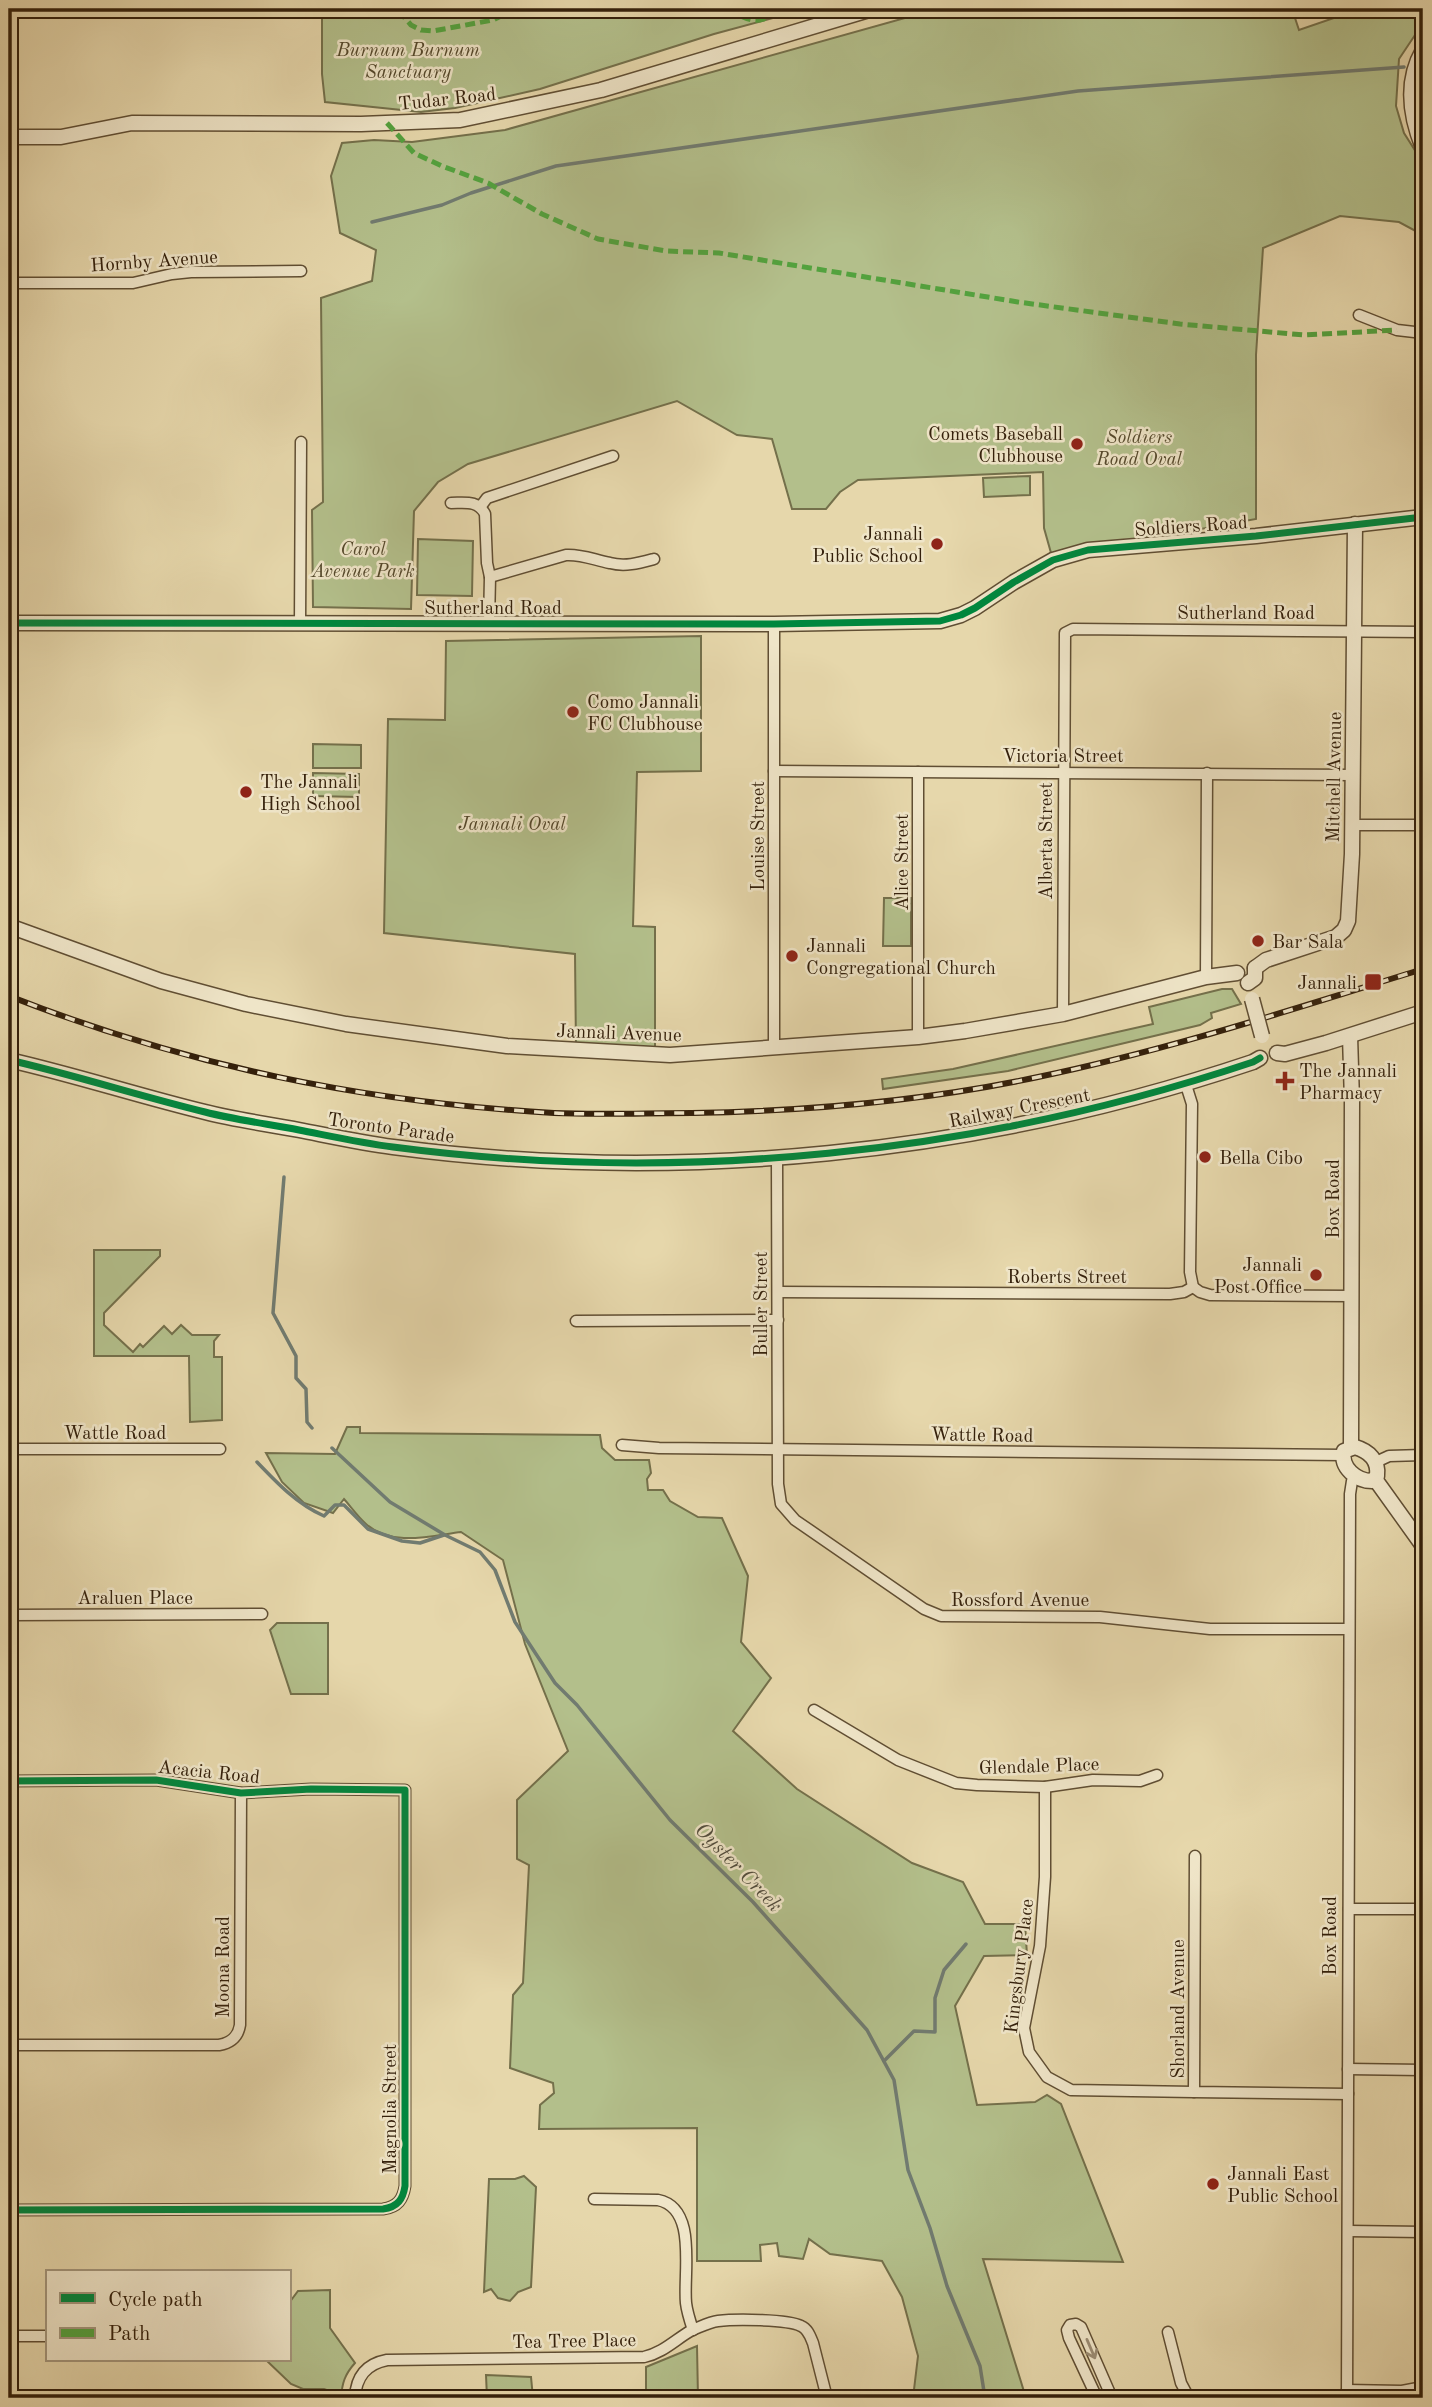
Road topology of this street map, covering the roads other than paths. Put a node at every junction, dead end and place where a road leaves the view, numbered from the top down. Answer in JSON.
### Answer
{"nodes":[{"id":1,"x":872,"y":9,"type":"edge"},
{"id":2,"x":1423,"y":50,"type":"edge"},
{"id":3,"x":11,"y":137,"type":"edge"},
{"id":4,"x":1423,"y":148,"type":"edge"},
{"id":5,"x":301,"y":271,"type":"dead end"},
{"id":6,"x":9,"y":283,"type":"edge"},
{"id":7,"x":1359,"y":316,"type":"dead end"},
{"id":8,"x":1423,"y":333,"type":"edge"},
{"id":9,"x":301,"y":442,"type":"dead end"},
{"id":10,"x":613,"y":456,"type":"dead end"},
{"id":11,"x":451,"y":503,"type":"dead end"},
{"id":12,"x":481,"y":506,"type":"junction"},
{"id":13,"x":1423,"y":517,"type":"edge"},
{"id":14,"x":1354,"y":524,"type":"junction"},
{"id":15,"x":654,"y":559,"type":"dead end"},
{"id":16,"x":490,"y":577,"type":"junction"},
{"id":17,"x":975,"y":608,"type":"joint"},
{"id":18,"x":9,"y":623,"type":"edge"},
{"id":19,"x":489,"y":623,"type":"junction"},
{"id":20,"x":300,"y":624,"type":"junction"},
{"id":21,"x":774,"y":624,"type":"junction"},
{"id":22,"x":1070,"y":629,"type":"joint"},
{"id":23,"x":1353,"y":631,"type":"junction"},
{"id":24,"x":1423,"y":632,"type":"edge"},
{"id":25,"x":774,"y":771,"type":"junction"},
{"id":26,"x":918,"y":772,"type":"junction"},
{"id":27,"x":1063,"y":772,"type":"junction"},
{"id":28,"x":1207,"y":773,"type":"junction"},
{"id":29,"x":1353,"y":775,"type":"junction"},
{"id":30,"x":1352,"y":825,"type":"junction"},
{"id":31,"x":1423,"y":825,"type":"edge"},
{"id":32,"x":9,"y":926,"type":"edge"},
{"id":33,"x":1255,"y":968,"type":"joint"},
{"id":34,"x":1206,"y":977,"type":"junction"},
{"id":35,"x":1242,"y":978,"type":"junction"},
{"id":36,"x":1423,"y":1012,"type":"edge"},
{"id":37,"x":1063,"y":1014,"type":"junction"},
{"id":38,"x":1350,"y":1036,"type":"junction"},
{"id":39,"x":918,"y":1037,"type":"junction"},
{"id":40,"x":774,"y":1048,"type":"junction"},
{"id":41,"x":1266,"y":1048,"type":"junction"},
{"id":42,"x":9,"y":1060,"type":"edge"},
{"id":43,"x":1186,"y":1085,"type":"junction"},
{"id":44,"x":777,"y":1158,"type":"junction"},
{"id":45,"x":1193,"y":1287,"type":"junction"},
{"id":46,"x":778,"y":1292,"type":"junction"},
{"id":47,"x":1351,"y":1296,"type":"junction"},
{"id":48,"x":778,"y":1320,"type":"junction"},
{"id":49,"x":576,"y":1321,"type":"dead end"},
{"id":50,"x":622,"y":1445,"type":"dead end"},
{"id":51,"x":9,"y":1449,"type":"edge"},
{"id":52,"x":220,"y":1450,"type":"dead end"},
{"id":53,"x":778,"y":1450,"type":"junction"},
{"id":54,"x":1347,"y":1451,"type":"junction"},
{"id":55,"x":1423,"y":1455,"type":"edge"},
{"id":56,"x":1376,"y":1462,"type":"junction"},
{"id":57,"x":1356,"y":1476,"type":"junction"},
{"id":58,"x":1375,"y":1479,"type":"junction"},
{"id":59,"x":1423,"y":1546,"type":"edge"},
{"id":60,"x":262,"y":1614,"type":"dead end"},
{"id":61,"x":9,"y":1615,"type":"edge"},
{"id":62,"x":1348,"y":1629,"type":"junction"},
{"id":63,"x":814,"y":1710,"type":"dead end"},
{"id":64,"x":1157,"y":1775,"type":"dead end"},
{"id":65,"x":9,"y":1781,"type":"edge"},
{"id":66,"x":1045,"y":1787,"type":"junction"},
{"id":67,"x":405,"y":1790,"type":"joint"},
{"id":68,"x":241,"y":1793,"type":"junction"},
{"id":69,"x":1195,"y":1856,"type":"dead end"},
{"id":70,"x":1349,"y":1909,"type":"junction"},
{"id":71,"x":1423,"y":1909,"type":"edge"},
{"id":72,"x":9,"y":2045,"type":"edge"},
{"id":73,"x":1348,"y":2069,"type":"junction"},
{"id":74,"x":1423,"y":2070,"type":"edge"},
{"id":75,"x":1194,"y":2092,"type":"junction"},
{"id":76,"x":1348,"y":2094,"type":"junction"},
{"id":77,"x":594,"y":2199,"type":"dead end"},
{"id":78,"x":9,"y":2210,"type":"edge"},
{"id":79,"x":1349,"y":2231,"type":"junction"},
{"id":80,"x":1423,"y":2231,"type":"edge"},
{"id":81,"x":693,"y":2330,"type":"junction"},
{"id":82,"x":1168,"y":2332,"type":"dead end"},
{"id":83,"x":9,"y":2336,"type":"edge"},
{"id":84,"x":46,"y":2336,"type":"edge"},
{"id":85,"x":1423,"y":2387,"type":"edge"},
{"id":86,"x":1347,"y":2394,"type":"edge"},
{"id":87,"x":355,"y":2398,"type":"edge"},
{"id":88,"x":827,"y":2398,"type":"edge"},
{"id":89,"x":1097,"y":2398,"type":"edge"},
{"id":90,"x":1112,"y":2398,"type":"edge"},
{"id":91,"x":1189,"y":2398,"type":"edge"}],
"edges":[{"from":1,"to":3,"type":"street","name":"Tudar Road"},
{"from":2,"to":4,"type":"street"},
{"from":5,"to":6,"type":"street","name":"Hornby Avenue"},
{"from":7,"to":8,"type":"street"},
{"from":9,"to":20,"type":"street"},
{"from":10,"to":12,"type":"street"},
{"from":11,"to":12,"type":"street"},
{"from":12,"to":16,"type":"street"},
{"from":13,"to":14,"type":"street","name":"Soldiers Road"},
{"from":14,"to":17,"type":"street","name":"Soldiers Road"},
{"from":14,"to":23,"type":"street","name":"Mitchell Avenue"},
{"from":15,"to":16,"type":"street"},
{"from":16,"to":19,"type":"street"},
{"from":17,"to":21,"type":"street","name":"Sutherland Road"},
{"from":18,"to":20,"type":"street","name":"Sutherland Road"},
{"from":19,"to":20,"type":"street","name":"Sutherland Road"},
{"from":19,"to":21,"type":"street","name":"Sutherland Road"},
{"from":21,"to":25,"type":"street","name":"Louise Street"},
{"from":22,"to":23,"type":"street","name":"Sutherland Road"},
{"from":22,"to":27,"type":"street","name":"Alberta Street"},
{"from":23,"to":24,"type":"street","name":"Sutherland Road"},
{"from":23,"to":29,"type":"street","name":"Mitchell Avenue"},
{"from":25,"to":26,"type":"street","name":"Victoria Street"},
{"from":25,"to":40,"type":"street","name":"Louise Street"},
{"from":26,"to":27,"type":"street","name":"Victoria Street"},
{"from":26,"to":39,"type":"street","name":"Alice Street"},
{"from":27,"to":28,"type":"street","name":"Victoria Street"},
{"from":27,"to":37,"type":"street","name":"Alberta Street"},
{"from":28,"to":29,"type":"street","name":"Victoria Street"},
{"from":28,"to":34,"type":"street"},
{"from":29,"to":30,"type":"street","name":"Mitchell Avenue"},
{"from":30,"to":31,"type":"street"},
{"from":30,"to":33,"type":"street","name":"Mitchell Avenue"},
{"from":32,"to":40,"type":"street","name":"Jannali Avenue"},
{"from":33,"to":35,"type":"street","name":"Jannali Avenue"},
{"from":34,"to":35,"type":"street","name":"Jannali Avenue"},
{"from":34,"to":37,"type":"street","name":"Jannali Avenue"},
{"from":35,"to":41,"type":"street","bridge":true},
{"from":36,"to":38,"type":"street","name":"Railway Crescent"},
{"from":37,"to":39,"type":"street","name":"Jannali Avenue"},
{"from":38,"to":41,"type":"street","name":"Railway Crescent"},
{"from":38,"to":47,"type":"street","name":"Box Road"},
{"from":39,"to":40,"type":"street","name":"Jannali Avenue"},
{"from":41,"to":43,"type":"street","name":"Railway Crescent"},
{"from":42,"to":44,"type":"street","name":"Toronto Parade"},
{"from":43,"to":44,"type":"street","name":"Railway Crescent"},
{"from":43,"to":45,"type":"street"},
{"from":44,"to":46,"type":"street","name":"Buller Street"},
{"from":45,"to":46,"type":"street","name":"Roberts Street"},
{"from":45,"to":47,"type":"street","name":"Roberts Street"},
{"from":46,"to":48,"type":"street","name":"Buller Street"},
{"from":47,"to":54,"type":"street","name":"Box Road"},
{"from":48,"to":49,"type":"street"},
{"from":48,"to":53,"type":"street","name":"Buller Street"},
{"from":50,"to":53,"type":"street","name":"Wattle Road"},
{"from":51,"to":52,"type":"street","name":"Wattle Road"},
{"from":53,"to":54,"type":"street","name":"Wattle Road"},
{"from":53,"to":62,"type":"street","name":"Rossford Avenue"},
{"from":54,"to":56,"type":"street"},
{"from":54,"to":57,"type":"street"},
{"from":55,"to":56,"type":"street"},
{"from":56,"to":58,"type":"street"},
{"from":57,"to":58,"type":"street"},
{"from":57,"to":62,"type":"street","name":"Box Road"},
{"from":58,"to":59,"type":"street"},
{"from":60,"to":61,"type":"street","name":"Araluen Place"},
{"from":62,"to":70,"type":"street","name":"Box Road"},
{"from":63,"to":66,"type":"street","name":"Glendale Place"},
{"from":64,"to":66,"type":"street","name":"Glendale Place"},
{"from":65,"to":68,"type":"street","name":"Acacia Road"},
{"from":66,"to":75,"type":"street","name":"Kingsbury Place"},
{"from":67,"to":68,"type":"street","name":"Acacia Road"},
{"from":67,"to":78,"type":"street","name":"Magnolia Street"},
{"from":68,"to":72,"type":"street","name":"Moona Road"},
{"from":69,"to":75,"type":"street","name":"Shorland Avenue"},
{"from":70,"to":71,"type":"street"},
{"from":70,"to":73,"type":"street","name":"Box Road"},
{"from":73,"to":74,"type":"street"},
{"from":73,"to":76,"type":"street","name":"Box Road"},
{"from":75,"to":76,"type":"street","name":"Shorland Avenue"},
{"from":76,"to":79,"type":"street","name":"Box Road"},
{"from":77,"to":81,"type":"street"},
{"from":79,"to":80,"type":"street"},
{"from":79,"to":86,"type":"street","name":"Box Road"},
{"from":81,"to":87,"type":"street","name":"Tea Tree Place"},
{"from":81,"to":88,"type":"street","name":"Tea Tree Place"},
{"from":82,"to":91,"type":"street"},
{"from":83,"to":84,"type":"street"},
{"from":85,"to":86,"type":"street"},
{"from":89,"to":90,"type":"street","one_way":true}]}
